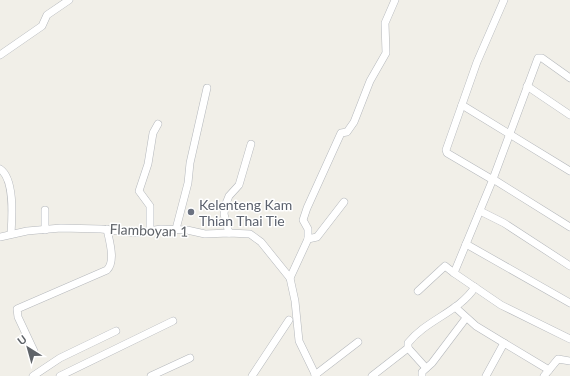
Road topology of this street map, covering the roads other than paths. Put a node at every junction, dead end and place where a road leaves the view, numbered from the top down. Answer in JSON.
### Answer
{"nodes":[{"id":1,"x":69,"y":0,"type":"edge"},
{"id":2,"x":395,"y":0,"type":"edge"},
{"id":3,"x":504,"y":0,"type":"edge"},
{"id":4,"x":0,"y":55,"type":"edge"},
{"id":5,"x":570,"y":78,"type":"edge"},
{"id":6,"x":527,"y":86,"type":"junction"},
{"id":7,"x":207,"y":88,"type":"dead end"},
{"id":8,"x":462,"y":105,"type":"junction"},
{"id":9,"x":570,"y":115,"type":"edge"},
{"id":10,"x":158,"y":124,"type":"dead end"},
{"id":11,"x":509,"y":134,"type":"junction"},
{"id":12,"x":251,"y":144,"type":"dead end"},
{"id":13,"x":0,"y":169,"type":"edge"},
{"id":14,"x":570,"y":171,"type":"edge"},
{"id":15,"x":493,"y":180,"type":"junction"},
{"id":16,"x":344,"y":202,"type":"dead end"},
{"id":17,"x":45,"y":210,"type":"dead end"},
{"id":18,"x":480,"y":210,"type":"junction"},
{"id":19,"x":570,"y":227,"type":"edge"},
{"id":20,"x":107,"y":229,"type":"junction"},
{"id":21,"x":176,"y":229,"type":"junction"},
{"id":22,"x":45,"y":230,"type":"junction"},
{"id":23,"x":150,"y":230,"type":"junction"},
{"id":24,"x":229,"y":233,"type":"junction"},
{"id":25,"x":11,"y":234,"type":"junction"},
{"id":26,"x":0,"y":237,"type":"edge"},
{"id":27,"x":308,"y":239,"type":"junction"},
{"id":28,"x":466,"y":244,"type":"junction"},
{"id":29,"x":570,"y":266,"type":"edge"},
{"id":30,"x":454,"y":273,"type":"junction"},
{"id":31,"x":290,"y":278,"type":"junction"},
{"id":32,"x":475,"y":287,"type":"junction"},
{"id":33,"x":418,"y":291,"type":"dead end"},
{"id":34,"x":570,"y":303,"type":"edge"},
{"id":35,"x":455,"y":306,"type":"junction"},
{"id":36,"x":466,"y":318,"type":"junction"},
{"id":37,"x":290,"y":320,"type":"junction"},
{"id":38,"x":173,"y":321,"type":"dead end"},
{"id":39,"x":116,"y":331,"type":"dead end"},
{"id":40,"x":570,"y":339,"type":"edge"},
{"id":41,"x":358,"y":342,"type":"dead end"},
{"id":42,"x":504,"y":343,"type":"junction"},
{"id":43,"x":408,"y":348,"type":"junction"},
{"id":44,"x":34,"y":351,"type":"dead end"},
{"id":45,"x":190,"y":358,"type":"dead end"},
{"id":46,"x":570,"y":361,"type":"edge"},
{"id":47,"x":310,"y":366,"type":"junction"},
{"id":48,"x":426,"y":368,"type":"junction"},
{"id":49,"x":550,"y":370,"type":"junction"},
{"id":50,"x":316,"y":375,"type":"edge"},
{"id":51,"x":33,"y":376,"type":"edge"},
{"id":52,"x":60,"y":376,"type":"edge"},
{"id":53,"x":151,"y":376,"type":"edge"},
{"id":54,"x":252,"y":376,"type":"edge"},
{"id":55,"x":307,"y":376,"type":"edge"},
{"id":56,"x":372,"y":376,"type":"edge"},
{"id":57,"x":422,"y":376,"type":"edge"},
{"id":58,"x":486,"y":376,"type":"edge"},
{"id":59,"x":544,"y":376,"type":"edge"}],
"edges":[{"from":1,"to":4,"type":"street"},
{"from":2,"to":27,"type":"street"},
{"from":3,"to":8,"type":"street"},
{"from":5,"to":6,"type":"street"},
{"from":6,"to":9,"type":"street"},
{"from":6,"to":11,"type":"street"},
{"from":7,"to":21,"type":"street"},
{"from":8,"to":11,"type":"street"},
{"from":8,"to":15,"type":"street"},
{"from":10,"to":23,"type":"street"},
{"from":11,"to":14,"type":"street"},
{"from":11,"to":15,"type":"street"},
{"from":12,"to":24,"type":"street"},
{"from":13,"to":25,"type":"street"},
{"from":15,"to":18,"type":"street"},
{"from":15,"to":19,"type":"street"},
{"from":16,"to":27,"type":"street"},
{"from":17,"to":22,"type":"street"},
{"from":18,"to":28,"type":"street"},
{"from":18,"to":29,"type":"street"},
{"from":20,"to":22,"type":"street","name":"Flamboyan 1"},
{"from":20,"to":23,"type":"street","name":"Flamboyan 1"},
{"from":20,"to":44,"type":"street"},
{"from":21,"to":23,"type":"street","name":"Flamboyan 1"},
{"from":21,"to":24,"type":"street","name":"Flamboyan 1"},
{"from":22,"to":25,"type":"street","name":"Flamboyan 1"},
{"from":24,"to":31,"type":"street","name":"Flamboyan 1"},
{"from":25,"to":26,"type":"street","name":"Flamboyan 1"},
{"from":27,"to":31,"type":"street"},
{"from":28,"to":30,"type":"street"},
{"from":28,"to":34,"type":"street"},
{"from":30,"to":32,"type":"street"},
{"from":30,"to":33,"type":"street"},
{"from":31,"to":37,"type":"street"},
{"from":32,"to":35,"type":"street"},
{"from":32,"to":40,"type":"street"},
{"from":35,"to":36,"type":"street"},
{"from":35,"to":43,"type":"street"},
{"from":36,"to":42,"type":"street"},
{"from":36,"to":48,"type":"street"},
{"from":37,"to":47,"type":"street"},
{"from":37,"to":54,"type":"street"},
{"from":38,"to":52,"type":"street"},
{"from":39,"to":51,"type":"street"},
{"from":41,"to":50,"type":"street"},
{"from":42,"to":49,"type":"street"},
{"from":42,"to":58,"type":"street"},
{"from":43,"to":48,"type":"street"},
{"from":43,"to":56,"type":"street"},
{"from":45,"to":53,"type":"street"},
{"from":46,"to":49,"type":"street"},
{"from":47,"to":50,"type":"street"},
{"from":47,"to":55,"type":"street"},
{"from":48,"to":57,"type":"street"},
{"from":49,"to":59,"type":"street"}]}
